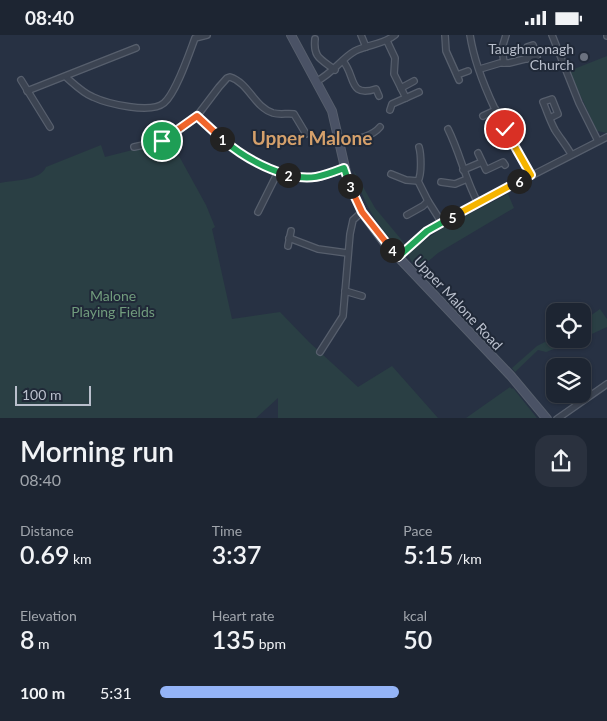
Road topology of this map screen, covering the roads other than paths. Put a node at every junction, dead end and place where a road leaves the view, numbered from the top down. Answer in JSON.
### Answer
{"nodes":[{"id":1,"x":207,"y":35,"type":"edge"},
{"id":2,"x":291,"y":35,"type":"edge"},
{"id":3,"x":361,"y":35,"type":"edge"},
{"id":4,"x":395,"y":35,"type":"edge"},
{"id":5,"x":445,"y":35,"type":"edge"},
{"id":6,"x":470,"y":35,"type":"edge"},
{"id":7,"x":506,"y":35,"type":"edge"},
{"id":8,"x":552,"y":35,"type":"edge"},
{"id":9,"x":315,"y":39,"type":"dead end"},
{"id":10,"x":387,"y":41,"type":"junction"},
{"id":11,"x":366,"y":47,"type":"junction"},
{"id":12,"x":136,"y":48,"type":"dead end"},
{"id":13,"x":446,"y":51,"type":"junction"},
{"id":14,"x":439,"y":54,"type":"dead end"},
{"id":15,"x":527,"y":59,"type":"dead end"},
{"id":16,"x":343,"y":61,"type":"junction"},
{"id":17,"x":504,"y":63,"type":"junction"},
{"id":18,"x":480,"y":69,"type":"junction"},
{"id":19,"x":335,"y":70,"type":"junction"},
{"id":20,"x":468,"y":71,"type":"dead end"},
{"id":21,"x":66,"y":77,"type":"junction"},
{"id":22,"x":21,"y":80,"type":"dead end"},
{"id":23,"x":414,"y":80,"type":"dead end"},
{"id":24,"x":317,"y":81,"type":"junction"},
{"id":25,"x":401,"y":87,"type":"junction"},
{"id":26,"x":27,"y":91,"type":"junction"},
{"id":27,"x":419,"y":92,"type":"dead end"},
{"id":28,"x":378,"y":96,"type":"dead end"},
{"id":29,"x":406,"y":98,"type":"junction"},
{"id":30,"x":496,"y":110,"type":"junction"},
{"id":31,"x":390,"y":111,"type":"dead end"},
{"id":32,"x":197,"y":116,"type":"junction"},
{"id":33,"x":482,"y":116,"type":"dead end"},
{"id":34,"x":550,"y":118,"type":"dead end"},
{"id":35,"x":50,"y":127,"type":"dead end"},
{"id":36,"x":380,"y":127,"type":"dead end"},
{"id":37,"x":448,"y":129,"type":"dead end"},
{"id":38,"x":306,"y":134,"type":"dead end"},
{"id":39,"x":607,"y":137,"type":"edge"},
{"id":40,"x":598,"y":141,"type":"junction"},
{"id":41,"x":339,"y":143,"type":"junction"},
{"id":42,"x":134,"y":147,"type":"dead end"},
{"id":43,"x":418,"y":147,"type":"dead end"},
{"id":44,"x":478,"y":153,"type":"dead end"},
{"id":45,"x":571,"y":154,"type":"junction"},
{"id":46,"x":482,"y":162,"type":"junction"},
{"id":47,"x":505,"y":165,"type":"dead end"},
{"id":48,"x":344,"y":168,"type":"junction"},
{"id":49,"x":463,"y":171,"type":"junction"},
{"id":50,"x":278,"y":172,"type":"junction"},
{"id":51,"x":391,"y":174,"type":"dead end"},
{"id":52,"x":531,"y":175,"type":"junction"},
{"id":53,"x":467,"y":179,"type":"junction"},
{"id":54,"x":418,"y":181,"type":"junction"},
{"id":55,"x":441,"y":182,"type":"dead end"},
{"id":56,"x":428,"y":201,"type":"junction"},
{"id":57,"x":478,"y":203,"type":"junction"},
{"id":58,"x":258,"y":212,"type":"dead end"},
{"id":59,"x":359,"y":215,"type":"junction"},
{"id":60,"x":407,"y":215,"type":"dead end"},
{"id":61,"x":442,"y":223,"type":"junction"},
{"id":62,"x":291,"y":231,"type":"dead end"},
{"id":63,"x":289,"y":238,"type":"junction"},
{"id":64,"x":288,"y":246,"type":"dead end"},
{"id":65,"x":347,"y":253,"type":"junction"},
{"id":66,"x":398,"y":257,"type":"junction"},
{"id":67,"x":345,"y":291,"type":"junction"},
{"id":68,"x":362,"y":296,"type":"dead end"},
{"id":69,"x":320,"y":352,"type":"dead end"},
{"id":70,"x":607,"y":384,"type":"edge"},
{"id":71,"x":546,"y":418,"type":"edge"},
{"id":72,"x":558,"y":418,"type":"edge"}],
"edges":[{"from":1,"to":21,"type":"street"},
{"from":2,"to":24,"type":"main road","name":"Upper Malone Road"},
{"from":3,"to":11,"type":"street"},
{"from":4,"to":10,"type":"street"},
{"from":5,"to":13,"type":"street"},
{"from":6,"to":18,"type":"street"},
{"from":7,"to":17,"type":"street"},
{"from":8,"to":40,"type":"street"},
{"from":9,"to":19,"type":"street"},
{"from":10,"to":11,"type":"street"},
{"from":10,"to":25,"type":"street"},
{"from":11,"to":16,"type":"street"},
{"from":12,"to":21,"type":"street"},
{"from":13,"to":14,"type":"street"},
{"from":13,"to":20,"type":"street"},
{"from":15,"to":17,"type":"street"},
{"from":16,"to":19,"type":"street"},
{"from":16,"to":28,"type":"street"},
{"from":17,"to":18,"type":"street"},
{"from":18,"to":30,"type":"street"},
{"from":19,"to":24,"type":"street"},
{"from":21,"to":26,"type":"street"},
{"from":22,"to":26,"type":"street"},
{"from":23,"to":25,"type":"street"},
{"from":24,"to":41,"type":"main road","name":"Upper Malone Road"},
{"from":25,"to":29,"type":"street"},
{"from":26,"to":35,"type":"street"},
{"from":27,"to":29,"type":"street"},
{"from":29,"to":31,"type":"street"},
{"from":30,"to":33,"type":"street"},
{"from":30,"to":52,"type":"street"},
{"from":32,"to":38,"type":"street"},
{"from":32,"to":42,"type":"street"},
{"from":32,"to":50,"type":"street"},
{"from":34,"to":45,"type":"street"},
{"from":36,"to":41,"type":"street"},
{"from":37,"to":49,"type":"street"},
{"from":39,"to":40,"type":"street"},
{"from":40,"to":45,"type":"street"},
{"from":41,"to":48,"type":"main road","name":"Upper Malone Road"},
{"from":43,"to":54,"type":"street"},
{"from":44,"to":46,"type":"street"},
{"from":45,"to":52,"type":"street"},
{"from":46,"to":47,"type":"street"},
{"from":46,"to":49,"type":"street"},
{"from":48,"to":50,"type":"street"},
{"from":48,"to":59,"type":"main road","name":"Upper Malone Road"},
{"from":49,"to":53,"type":"street"},
{"from":50,"to":58,"type":"street"},
{"from":51,"to":54,"type":"street"},
{"from":52,"to":57,"type":"street"},
{"from":53,"to":55,"type":"street"},
{"from":53,"to":57,"type":"street"},
{"from":54,"to":56,"type":"street"},
{"from":56,"to":60,"type":"street"},
{"from":56,"to":61,"type":"street"},
{"from":57,"to":61,"type":"street"},
{"from":59,"to":65,"type":"street"},
{"from":59,"to":66,"type":"main road","name":"Upper Malone Road"},
{"from":61,"to":66,"type":"street"},
{"from":62,"to":63,"type":"street"},
{"from":63,"to":64,"type":"street"},
{"from":63,"to":65,"type":"street"},
{"from":65,"to":67,"type":"street"},
{"from":66,"to":71,"type":"main road","name":"Upper Malone Road"},
{"from":67,"to":68,"type":"street"},
{"from":67,"to":69,"type":"street"},
{"from":70,"to":72,"type":"street"}]}
